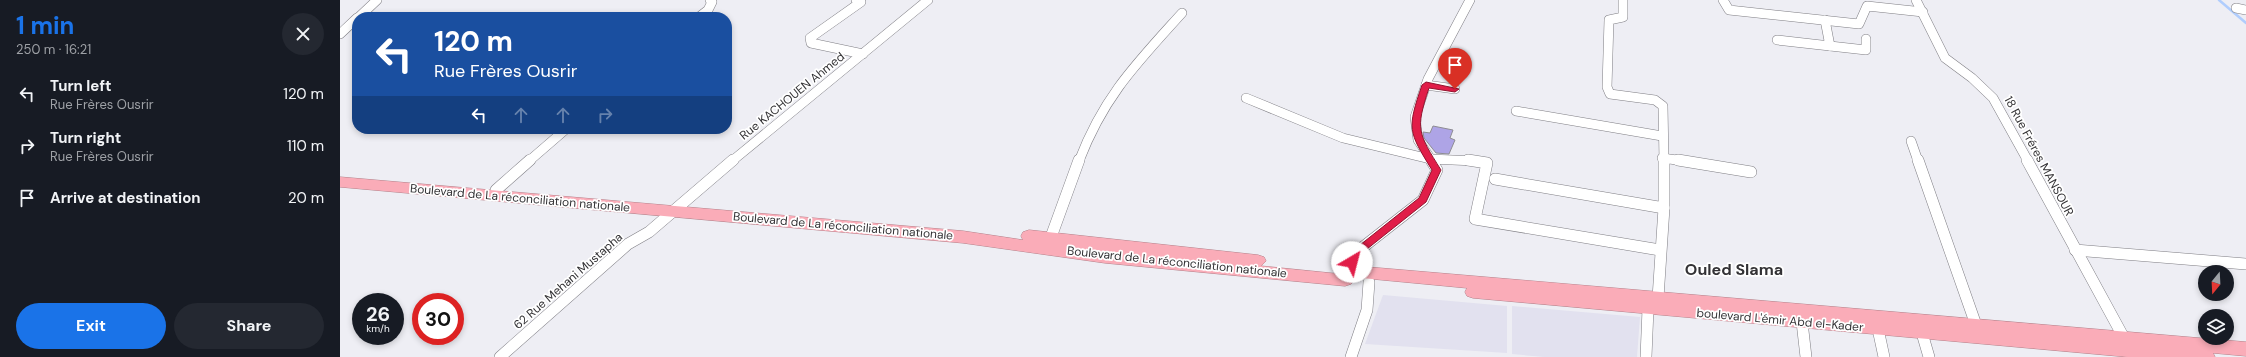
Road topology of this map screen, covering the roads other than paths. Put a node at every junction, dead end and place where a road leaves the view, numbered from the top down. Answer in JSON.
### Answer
{"nodes":[{"id":1,"x":377,"y":0,"type":"edge"},
{"id":2,"x":710,"y":0,"type":"edge"},
{"id":3,"x":856,"y":0,"type":"edge"},
{"id":4,"x":928,"y":0,"type":"edge"},
{"id":5,"x":1470,"y":0,"type":"edge"},
{"id":6,"x":1623,"y":0,"type":"edge"},
{"id":7,"x":1723,"y":0,"type":"edge"},
{"id":8,"x":1916,"y":0,"type":"edge"},
{"id":9,"x":2236,"y":8,"type":"dead end"},
{"id":10,"x":2246,"y":10,"type":"edge"},
{"id":11,"x":364,"y":12,"type":"edge"},
{"id":12,"x":705,"y":12,"type":"edge"},
{"id":13,"x":1923,"y":12,"type":"junction"},
{"id":14,"x":1182,"y":13,"type":"dead end"},
{"id":15,"x":1825,"y":20,"type":"junction"},
{"id":16,"x":352,"y":23,"type":"edge"},
{"id":17,"x":340,"y":34,"type":"edge"},
{"id":18,"x":1866,"y":39,"type":"dead end"},
{"id":19,"x":1777,"y":40,"type":"dead end"},
{"id":20,"x":1830,"y":46,"type":"junction"},
{"id":21,"x":863,"y":54,"type":"junction"},
{"id":22,"x":1426,"y":85,"type":"junction"},
{"id":23,"x":1455,"y":89,"type":"dead end"},
{"id":24,"x":1246,"y":98,"type":"dead end"},
{"id":25,"x":1516,"y":111,"type":"dead end"},
{"id":26,"x":560,"y":134,"type":"edge"},
{"id":27,"x":1662,"y":136,"type":"junction"},
{"id":28,"x":1911,"y":141,"type":"dead end"},
{"id":29,"x":1662,"y":158,"type":"junction"},
{"id":30,"x":1430,"y":159,"type":"junction"},
{"id":31,"x":1751,"y":172,"type":"dead end"},
{"id":32,"x":340,"y":176,"type":"edge"},
{"id":33,"x":1495,"y":179,"type":"dead end"},
{"id":34,"x":340,"y":182,"type":"edge"},
{"id":35,"x":496,"y":190,"type":"junction"},
{"id":36,"x":676,"y":208,"type":"junction"},
{"id":37,"x":1664,"y":208,"type":"junction"},
{"id":38,"x":1051,"y":237,"type":"junction"},
{"id":39,"x":1660,"y":250,"type":"junction"},
{"id":40,"x":2075,"y":250,"type":"junction"},
{"id":41,"x":2246,"y":264,"type":"edge"},
{"id":42,"x":1353,"y":276,"type":"junction"},
{"id":43,"x":1653,"y":303,"type":"junction"},
{"id":44,"x":1802,"y":322,"type":"junction"},
{"id":45,"x":1976,"y":325,"type":"junction"},
{"id":46,"x":1878,"y":329,"type":"junction"},
{"id":47,"x":1922,"y":332,"type":"junction"},
{"id":48,"x":2124,"y":338,"type":"junction"},
{"id":49,"x":2246,"y":349,"type":"edge"},
{"id":50,"x":2102,"y":352,"type":"edge"},
{"id":51,"x":500,"y":357,"type":"edge"},
{"id":52,"x":1351,"y":357,"type":"edge"},
{"id":53,"x":1646,"y":357,"type":"edge"},
{"id":54,"x":1806,"y":357,"type":"edge"},
{"id":55,"x":1884,"y":357,"type":"edge"},
{"id":56,"x":1929,"y":357,"type":"edge"},
{"id":57,"x":2206,"y":357,"type":"edge"}],
"edges":[{"from":1,"to":11,"type":"street"},
{"from":2,"to":12,"type":"street"},
{"from":3,"to":21,"type":"street"},
{"from":4,"to":21,"type":"street","name":"Rue KACHOUEN Ahmed"},
{"from":5,"to":22,"type":"street"},
{"from":6,"to":27,"type":"street"},
{"from":7,"to":15,"type":"street"},
{"from":8,"to":13,"type":"street","name":"18 Rue Fréres MANSOUR"},
{"from":9,"to":10,"type":"street"},
{"from":13,"to":15,"type":"street"},
{"from":13,"to":40,"type":"street","name":"18 Rue Fréres MANSOUR"},
{"from":14,"to":38,"type":"street"},
{"from":15,"to":20,"type":"street"},
{"from":16,"to":17,"type":"street"},
{"from":18,"to":20,"type":"street"},
{"from":19,"to":20,"type":"street"},
{"from":21,"to":36,"type":"street","name":"Rue KACHOUEN Ahmed"},
{"from":22,"to":23,"type":"street"},
{"from":22,"to":30,"type":"street"},
{"from":24,"to":30,"type":"street"},
{"from":25,"to":27,"type":"street"},
{"from":26,"to":35,"type":"street"},
{"from":27,"to":29,"type":"street"},
{"from":28,"to":45,"type":"street"},
{"from":29,"to":31,"type":"street"},
{"from":29,"to":37,"type":"street"},
{"from":30,"to":39,"type":"street"},
{"from":30,"to":42,"type":"street"},
{"from":32,"to":35,"type":"highway"},
{"from":33,"to":37,"type":"street"},
{"from":34,"to":36,"type":"highway","name":"Boulevard de La réconciliation nationale"},
{"from":35,"to":36,"type":"highway"},
{"from":36,"to":38,"type":"highway"},
{"from":36,"to":42,"type":"highway","name":"Boulevard de La réconciliation nationale"},
{"from":36,"to":51,"type":"street","name":"62 Rue Mehani Mustapha"},
{"from":37,"to":39,"type":"street"},
{"from":38,"to":42,"type":"highway"},
{"from":39,"to":43,"type":"street"},
{"from":40,"to":41,"type":"street"},
{"from":40,"to":48,"type":"street","name":"18 Rue Fréres MANSOUR"},
{"from":42,"to":43,"type":"highway","name":"boulevard L'émir Abd el-Kader"},
{"from":42,"to":52,"type":"street"},
{"from":43,"to":44,"type":"highway","name":"boulevard L'émir Abd el-Kader"},
{"from":43,"to":45,"type":"highway"},
{"from":43,"to":53,"type":"street"},
{"from":44,"to":46,"type":"highway","name":"boulevard L'émir Abd el-Kader"},
{"from":44,"to":54,"type":"street"},
{"from":45,"to":48,"type":"highway"},
{"from":46,"to":47,"type":"highway","name":"boulevard L'émir Abd el-Kader"},
{"from":46,"to":55,"type":"street"},
{"from":47,"to":50,"type":"highway","name":"boulevard L'émir Abd el-Kader"},
{"from":47,"to":56,"type":"street"},
{"from":48,"to":49,"type":"highway"},
{"from":50,"to":57,"type":"highway","name":"boulevard L'émir Abd el-Kader"}]}
